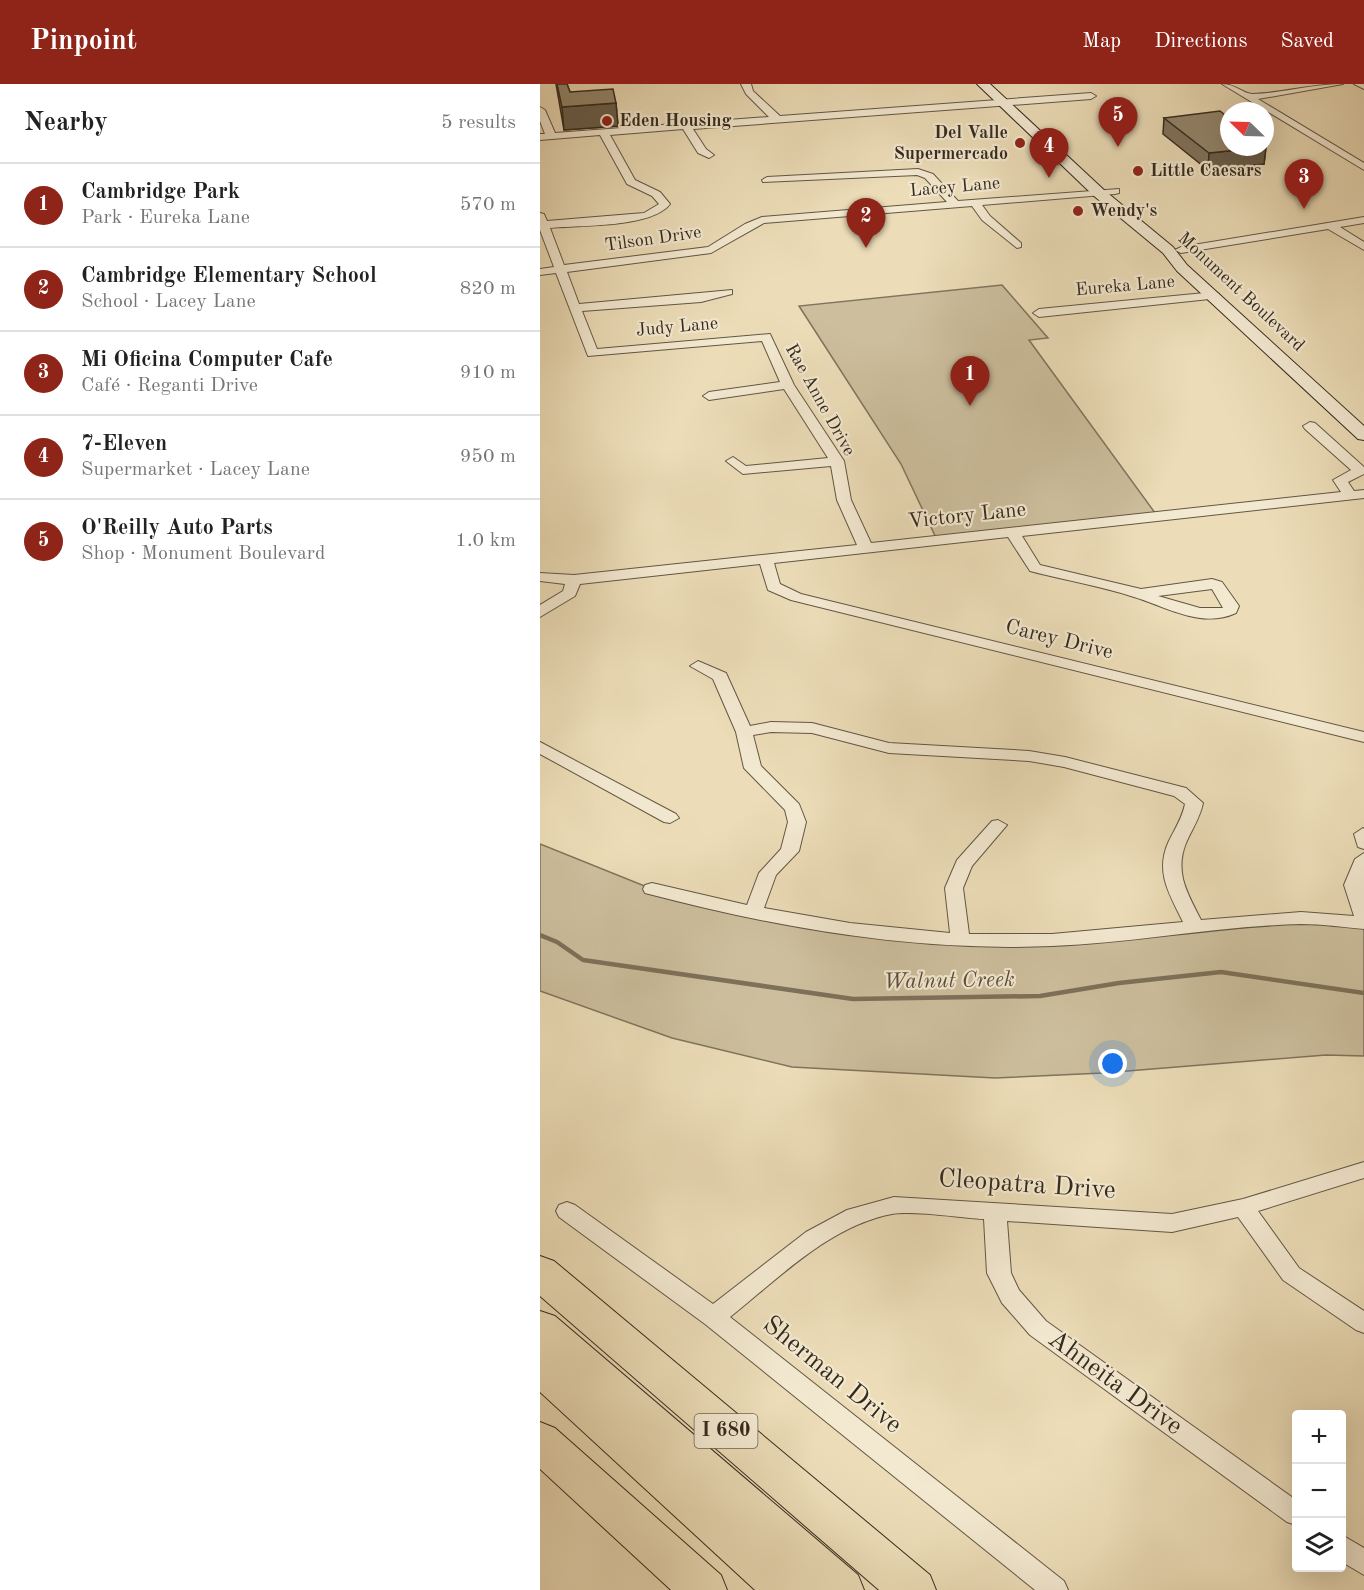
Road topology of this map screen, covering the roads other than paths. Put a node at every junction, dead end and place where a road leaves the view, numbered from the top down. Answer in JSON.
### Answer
{"nodes":[{"id":1,"x":746,"y":84,"type":"edge"},
{"id":2,"x":983,"y":84,"type":"edge"},
{"id":3,"x":1002,"y":84,"type":"edge"},
{"id":4,"x":1227,"y":84,"type":"edge"},
{"id":5,"x":1338,"y":84,"type":"edge"},
{"id":6,"x":1359,"y":84,"type":"edge"},
{"id":7,"x":1364,"y":86,"type":"edge"},
{"id":8,"x":1091,"y":96,"type":"dead end"},
{"id":9,"x":1249,"y":97,"type":"junction"},
{"id":10,"x":1021,"y":102,"type":"junction"},
{"id":11,"x":1004,"y":104,"type":"junction"},
{"id":12,"x":540,"y":110,"type":"edge"},
{"id":13,"x":778,"y":120,"type":"junction"},
{"id":14,"x":690,"y":126,"type":"junction"},
{"id":15,"x":604,"y":133,"type":"junction"},
{"id":16,"x":551,"y":136,"type":"junction"},
{"id":17,"x":540,"y":137,"type":"edge"},
{"id":18,"x":709,"y":155,"type":"dead end"},
{"id":19,"x":1364,"y":166,"type":"edge"},
{"id":20,"x":767,"y":180,"type":"dead end"},
{"id":21,"x":1115,"y":191,"type":"junction"},
{"id":22,"x":1100,"y":193,"type":"junction"},
{"id":23,"x":975,"y":202,"type":"junction"},
{"id":24,"x":955,"y":204,"type":"junction"},
{"id":25,"x":542,"y":220,"type":"edge"},
{"id":26,"x":762,"y":220,"type":"joint"},
{"id":27,"x":1364,"y":220,"type":"edge"},
{"id":28,"x":1330,"y":226,"type":"junction"},
{"id":29,"x":1017,"y":245,"type":"dead end"},
{"id":30,"x":1364,"y":247,"type":"edge"},
{"id":31,"x":1181,"y":250,"type":"junction"},
{"id":32,"x":560,"y":269,"type":"junction"},
{"id":33,"x":540,"y":272,"type":"edge"},
{"id":34,"x":728,"y":292,"type":"dead end"},
{"id":35,"x":1215,"y":296,"type":"junction"},
{"id":36,"x":574,"y":308,"type":"junction"},
{"id":37,"x":1039,"y":313,"type":"dead end"},
{"id":38,"x":766,"y":337,"type":"joint"},
{"id":39,"x":788,"y":386,"type":"junction"},
{"id":40,"x":709,"y":396,"type":"dead end"},
{"id":41,"x":1364,"y":415,"type":"edge"},
{"id":42,"x":1311,"y":426,"type":"dead end"},
{"id":43,"x":1364,"y":435,"type":"edge"},
{"id":44,"x":733,"y":461,"type":"dead end"},
{"id":45,"x":837,"y":461,"type":"junction"},
{"id":46,"x":1357,"y":495,"type":"edge"},
{"id":47,"x":1012,"y":532,"type":"junction"},
{"id":48,"x":866,"y":548,"type":"junction"},
{"id":49,"x":766,"y":560,"type":"junction"},
{"id":50,"x":540,"y":577,"type":"edge"},
{"id":51,"x":574,"y":580,"type":"junction"},
{"id":52,"x":1141,"y":594,"type":"junction"},
{"id":53,"x":540,"y":612,"type":"edge"},
{"id":54,"x":698,"y":666,"type":"dead end"},
{"id":55,"x":744,"y":732,"type":"junction"},
{"id":56,"x":1364,"y":737,"type":"edge"},
{"id":57,"x":540,"y":747,"type":"edge"},
{"id":58,"x":670,"y":818,"type":"dead end"},
{"id":59,"x":998,"y":825,"type":"dead end"},
{"id":60,"x":1364,"y":859,"type":"edge"},
{"id":61,"x":652,"y":889,"type":"dead end"},
{"id":62,"x":753,"y":914,"type":"junction"},
{"id":63,"x":1364,"y":916,"type":"edge"},
{"id":64,"x":1364,"y":923,"type":"edge"},
{"id":65,"x":1196,"y":927,"type":"junction"},
{"id":66,"x":960,"y":940,"type":"junction"},
{"id":67,"x":1364,"y":1170,"type":"edge"},
{"id":68,"x":1243,"y":1207,"type":"junction"},
{"id":69,"x":567,"y":1211,"type":"dead end"},
{"id":70,"x":995,"y":1212,"type":"junction"},
{"id":71,"x":540,"y":1272,"type":"edge"},
{"id":72,"x":713,"y":1317,"type":"junction"},
{"id":73,"x":1364,"y":1323,"type":"edge"},
{"id":74,"x":540,"y":1328,"type":"edge"},
{"id":75,"x":540,"y":1366,"type":"edge"},
{"id":76,"x":540,"y":1441,"type":"edge"},
{"id":77,"x":1292,"y":1511,"type":"edge"},
{"id":78,"x":1346,"y":1550,"type":"edge"},
{"id":79,"x":1364,"y":1563,"type":"edge"},
{"id":80,"x":704,"y":1590,"type":"edge"},
{"id":81,"x":788,"y":1590,"type":"edge"},
{"id":82,"x":841,"y":1590,"type":"edge"},
{"id":83,"x":913,"y":1590,"type":"edge"},
{"id":84,"x":1055,"y":1590,"type":"edge"}],
"edges":[{"from":1,"to":13,"type":"street"},
{"from":2,"to":11,"type":"main road","name":"Monument Boulevard"},
{"from":3,"to":10,"type":"main road","name":"Monument Boulevard"},
{"from":4,"to":9,"type":"street"},
{"from":5,"to":9,"type":"street"},
{"from":6,"to":7,"type":"street"},
{"from":8,"to":10,"type":"street"},
{"from":9,"to":19,"type":"street"},
{"from":10,"to":11,"type":"street"},
{"from":10,"to":21,"type":"main road","name":"Monument Boulevard"},
{"from":11,"to":13,"type":"street"},
{"from":11,"to":22,"type":"main road","name":"Monument Boulevard"},
{"from":12,"to":16,"type":"street"},
{"from":13,"to":14,"type":"street"},
{"from":14,"to":15,"type":"street"},
{"from":14,"to":18,"type":"street"},
{"from":15,"to":16,"type":"street"},
{"from":15,"to":25,"type":"street"},
{"from":16,"to":17,"type":"street"},
{"from":20,"to":24,"type":"street"},
{"from":21,"to":22,"type":"street","name":"Lacey Lane"},
{"from":21,"to":31,"type":"main road","name":"Monument Boulevard"},
{"from":22,"to":23,"type":"street","name":"Lacey Lane"},
{"from":22,"to":35,"type":"main road","name":"Monument Boulevard"},
{"from":23,"to":24,"type":"street","name":"Lacey Lane"},
{"from":23,"to":29,"type":"street"},
{"from":24,"to":26,"type":"street","name":"Lacey Lane"},
{"from":25,"to":32,"type":"street"},
{"from":26,"to":32,"type":"street","name":"Tilson Drive"},
{"from":27,"to":28,"type":"street"},
{"from":28,"to":30,"type":"street"},
{"from":28,"to":31,"type":"street"},
{"from":31,"to":41,"type":"main road","name":"Monument Boulevard"},
{"from":32,"to":33,"type":"street","name":"Tilson Drive"},
{"from":32,"to":36,"type":"street"},
{"from":34,"to":36,"type":"street"},
{"from":35,"to":37,"type":"street","name":"Eureka Lane"},
{"from":35,"to":43,"type":"main road","name":"Monument Boulevard"},
{"from":36,"to":38,"type":"street","name":"Judy Lane"},
{"from":38,"to":39,"type":"street","name":"Rae Anne Drive"},
{"from":39,"to":40,"type":"street"},
{"from":39,"to":45,"type":"street","name":"Rae Anne Drive"},
{"from":42,"to":46,"type":"street"},
{"from":44,"to":45,"type":"street"},
{"from":45,"to":48,"type":"street","name":"Rae Anne Drive"},
{"from":46,"to":47,"type":"street","name":"Victory Lane"},
{"from":47,"to":48,"type":"street","name":"Victory Lane"},
{"from":47,"to":52,"type":"street"},
{"from":48,"to":49,"type":"street","name":"Victory Lane"},
{"from":49,"to":51,"type":"street","name":"Victory Lane"},
{"from":49,"to":56,"type":"street","name":"Carey Drive"},
{"from":50,"to":51,"type":"street","name":"Victory Lane"},
{"from":51,"to":53,"type":"street"},
{"from":52,"to":52,"type":"street"},
{"from":54,"to":55,"type":"street"},
{"from":55,"to":62,"type":"street"},
{"from":55,"to":65,"type":"street"},
{"from":57,"to":58,"type":"street"},
{"from":59,"to":66,"type":"street"},
{"from":60,"to":63,"type":"street"},
{"from":61,"to":62,"type":"street"},
{"from":62,"to":66,"type":"street"},
{"from":64,"to":65,"type":"street"},
{"from":65,"to":66,"type":"street"},
{"from":67,"to":68,"type":"street","name":"Cleopatra Drive"},
{"from":68,"to":70,"type":"street","name":"Cleopatra Drive"},
{"from":68,"to":73,"type":"street"},
{"from":69,"to":72,"type":"street","name":"Sherman Drive"},
{"from":70,"to":72,"type":"street","name":"Cleopatra Drive"},
{"from":70,"to":77,"type":"street","name":"Ahneita Drive"},
{"from":71,"to":83,"type":"highway","number":"I 680"},
{"from":72,"to":84,"type":"street","name":"Sherman Drive"},
{"from":74,"to":82,"type":"highway","number":"I 680"},
{"from":75,"to":81,"type":"highway"},
{"from":76,"to":80,"type":"highway"},
{"from":78,"to":79,"type":"street"}]}
